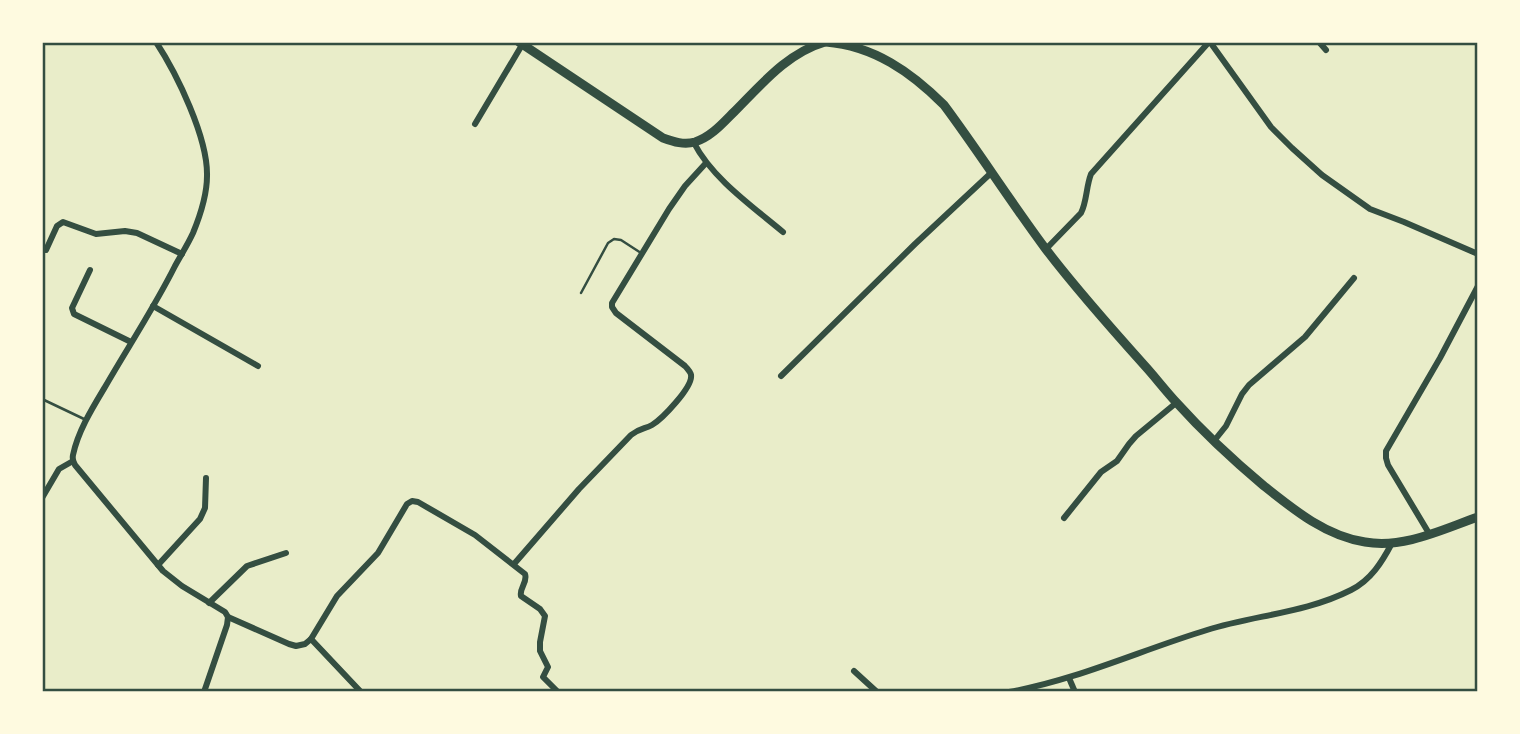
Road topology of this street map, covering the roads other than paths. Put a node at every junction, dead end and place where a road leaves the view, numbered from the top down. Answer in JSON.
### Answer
{"nodes":[{"id":1,"x":156,"y":42,"type":"edge"},
{"id":2,"x":825,"y":42,"type":"edge"},
{"id":3,"x":1209,"y":42,"type":"edge"},
{"id":4,"x":1319,"y":42,"type":"edge"},
{"id":5,"x":521,"y":43,"type":"edge"},
{"id":6,"x":1326,"y":50,"type":"dead end"},
{"id":7,"x":475,"y":124,"type":"dead end"},
{"id":8,"x":694,"y":143,"type":"junction"},
{"id":9,"x":706,"y":163,"type":"junction"},
{"id":10,"x":991,"y":173,"type":"junction"},
{"id":11,"x":782,"y":232,"type":"dead end"},
{"id":12,"x":1046,"y":249,"type":"junction"},
{"id":13,"x":46,"y":250,"type":"dead end"},
{"id":14,"x":641,"y":253,"type":"junction"},
{"id":15,"x":182,"y":254,"type":"junction"},
{"id":16,"x":1478,"y":254,"type":"edge"},
{"id":17,"x":90,"y":270,"type":"dead end"},
{"id":18,"x":1354,"y":278,"type":"dead end"},
{"id":19,"x":1478,"y":286,"type":"edge"},
{"id":20,"x":580,"y":293,"type":"dead end"},
{"id":21,"x":153,"y":306,"type":"junction"},
{"id":22,"x":131,"y":342,"type":"junction"},
{"id":23,"x":258,"y":366,"type":"dead end"},
{"id":24,"x":781,"y":376,"type":"dead end"},
{"id":25,"x":42,"y":399,"type":"edge"},
{"id":26,"x":1176,"y":403,"type":"junction"},
{"id":27,"x":87,"y":420,"type":"junction"},
{"id":28,"x":1214,"y":441,"type":"junction"},
{"id":29,"x":73,"y":461,"type":"junction"},
{"id":30,"x":206,"y":478,"type":"dead end"},
{"id":31,"x":42,"y":498,"type":"edge"},
{"id":32,"x":1478,"y":517,"type":"edge"},
{"id":33,"x":1064,"y":518,"type":"dead end"},
{"id":34,"x":1430,"y":535,"type":"junction"},
{"id":35,"x":1392,"y":542,"type":"junction"},
{"id":36,"x":286,"y":552,"type":"dead end"},
{"id":37,"x":514,"y":564,"type":"junction"},
{"id":38,"x":158,"y":565,"type":"junction"},
{"id":39,"x":209,"y":603,"type":"junction"},
{"id":40,"x":228,"y":617,"type":"junction"},
{"id":41,"x":311,"y":639,"type":"junction"},
{"id":42,"x":854,"y":671,"type":"dead end"},
{"id":43,"x":1069,"y":678,"type":"junction"},
{"id":44,"x":204,"y":692,"type":"edge"},
{"id":45,"x":361,"y":692,"type":"edge"},
{"id":46,"x":558,"y":692,"type":"edge"},
{"id":47,"x":877,"y":692,"type":"edge"},
{"id":48,"x":1009,"y":692,"type":"edge"},
{"id":49,"x":1076,"y":692,"type":"edge"}],
"edges":[{"from":1,"to":15,"type":"street"},
{"from":2,"to":8,"type":"main road"},
{"from":2,"to":10,"type":"main road"},
{"from":3,"to":12,"type":"street"},
{"from":3,"to":16,"type":"street"},
{"from":4,"to":6,"type":"street"},
{"from":5,"to":7,"type":"street"},
{"from":5,"to":8,"type":"main road"},
{"from":8,"to":9,"type":"street"},
{"from":9,"to":11,"type":"street"},
{"from":9,"to":14,"type":"street"},
{"from":10,"to":12,"type":"main road"},
{"from":10,"to":24,"type":"street"},
{"from":12,"to":26,"type":"main road"},
{"from":13,"to":15,"type":"street"},
{"from":14,"to":20,"type":"lane"},
{"from":14,"to":37,"type":"street"},
{"from":15,"to":21,"type":"street"},
{"from":17,"to":22,"type":"street"},
{"from":18,"to":28,"type":"street"},
{"from":19,"to":34,"type":"street"},
{"from":21,"to":22,"type":"street"},
{"from":21,"to":23,"type":"street"},
{"from":22,"to":27,"type":"street"},
{"from":25,"to":27,"type":"lane"},
{"from":26,"to":28,"type":"main road"},
{"from":26,"to":33,"type":"street"},
{"from":27,"to":29,"type":"street"},
{"from":28,"to":35,"type":"main road"},
{"from":29,"to":31,"type":"street"},
{"from":29,"to":38,"type":"street"},
{"from":30,"to":38,"type":"street"},
{"from":32,"to":34,"type":"main road"},
{"from":34,"to":35,"type":"main road"},
{"from":35,"to":43,"type":"street"},
{"from":36,"to":39,"type":"street"},
{"from":37,"to":41,"type":"street"},
{"from":37,"to":46,"type":"street"},
{"from":38,"to":39,"type":"street"},
{"from":39,"to":40,"type":"street"},
{"from":40,"to":41,"type":"street"},
{"from":40,"to":44,"type":"street"},
{"from":41,"to":45,"type":"street"},
{"from":42,"to":47,"type":"street"},
{"from":43,"to":48,"type":"street"},
{"from":43,"to":49,"type":"street"}]}
